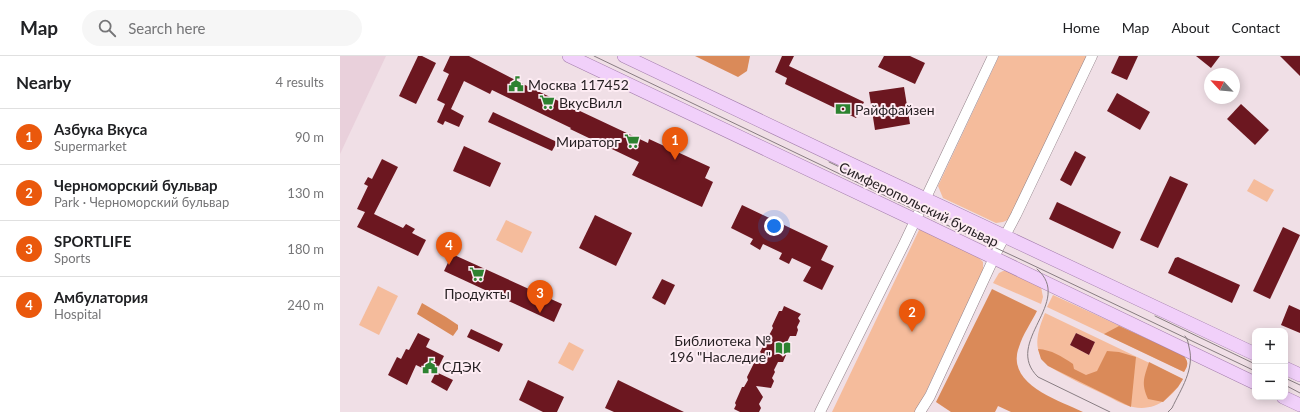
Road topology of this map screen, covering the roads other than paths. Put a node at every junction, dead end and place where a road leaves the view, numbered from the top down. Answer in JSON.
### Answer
{"nodes":[{"id":1,"x":569,"y":56,"type":"edge"},
{"id":2,"x":624,"y":56,"type":"edge"},
{"id":3,"x":993,"y":56,"type":"edge"},
{"id":4,"x":1092,"y":56,"type":"edge"},
{"id":5,"x":926,"y":199,"type":"junction"},
{"id":6,"x":915,"y":221,"type":"junction"},
{"id":7,"x":1005,"y":236,"type":"junction"},
{"id":8,"x":994,"y":258,"type":"junction"},
{"id":9,"x":1252,"y":353,"type":"edge"},
{"id":10,"x":1288,"y":369,"type":"edge"},
{"id":11,"x":1300,"y":375,"type":"edge"},
{"id":12,"x":1252,"y":382,"type":"edge"},
{"id":13,"x":1288,"y":399,"type":"edge"},
{"id":14,"x":1300,"y":405,"type":"edge"},
{"id":15,"x":820,"y":412,"type":"edge"},
{"id":16,"x":920,"y":412,"type":"edge"}],
"edges":[{"from":1,"to":6,"type":"main road","name":"Симферопольский бульвар"},
{"from":2,"to":5,"type":"main road","name":"Симферопольский бульвар"},
{"from":3,"to":5,"type":"street"},
{"from":4,"to":7,"type":"street"},
{"from":5,"to":6,"type":"street"},
{"from":5,"to":7,"type":"main road","name":"Симферопольский бульвар"},
{"from":6,"to":8,"type":"main road","name":"Симферопольский бульвар"},
{"from":6,"to":15,"type":"street"},
{"from":7,"to":8,"type":"street"},
{"from":7,"to":9,"type":"main road","name":"Симферопольский бульвар"},
{"from":8,"to":12,"type":"main road","name":"Симферопольский бульвар"},
{"from":8,"to":16,"type":"street"},
{"from":10,"to":11,"type":"main road"},
{"from":13,"to":14,"type":"main road"}]}
